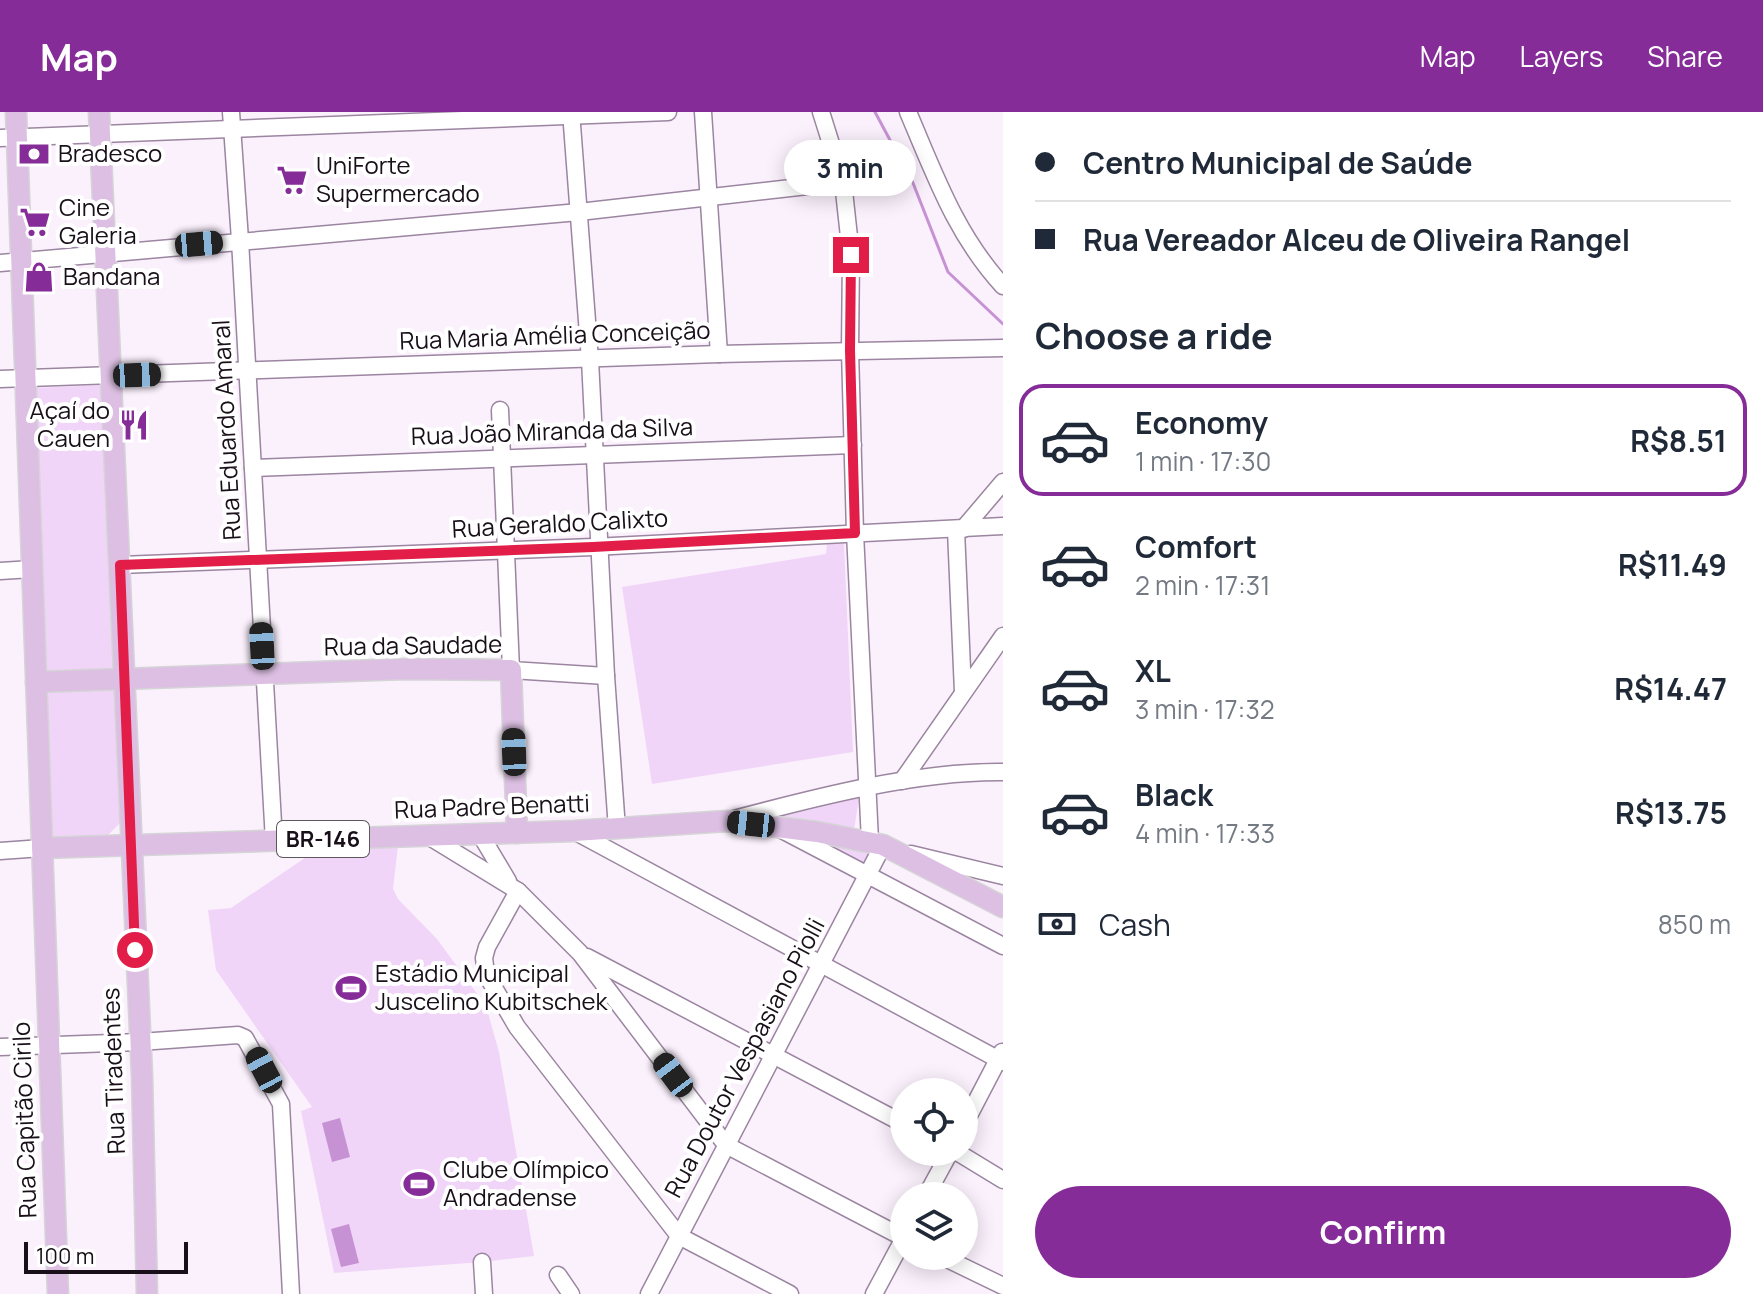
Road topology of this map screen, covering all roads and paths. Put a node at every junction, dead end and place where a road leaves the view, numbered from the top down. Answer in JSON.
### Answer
{"nodes":[{"id":1,"x":16,"y":112,"type":"edge"},
{"id":2,"x":99,"y":112,"type":"edge"},
{"id":3,"x":668,"y":112,"type":"edge"},
{"id":4,"x":703,"y":112,"type":"edge"},
{"id":5,"x":821,"y":112,"type":"edge"},
{"id":6,"x":908,"y":112,"type":"edge"},
{"id":7,"x":571,"y":114,"type":"edge"},
{"id":8,"x":231,"y":120,"type":"edge"},
{"id":9,"x":100,"y":134,"type":"junction"},
{"id":10,"x":8,"y":137,"type":"edge"},
{"id":11,"x":843,"y":182,"type":"junction"},
{"id":12,"x":710,"y":195,"type":"junction"},
{"id":13,"x":579,"y":212,"type":"junction"},
{"id":14,"x":240,"y":240,"type":"junction"},
{"id":15,"x":105,"y":253,"type":"junction"},
{"id":16,"x":10,"y":262,"type":"edge"},
{"id":17,"x":1003,"y":286,"type":"edge"},
{"id":18,"x":1003,"y":348,"type":"edge"},
{"id":19,"x":850,"y":350,"type":"junction"},
{"id":20,"x":719,"y":354,"type":"junction"},
{"id":21,"x":590,"y":360,"type":"junction"},
{"id":22,"x":248,"y":370,"type":"junction"},
{"id":23,"x":110,"y":376,"type":"junction"},
{"id":24,"x":0,"y":379,"type":"edge"},
{"id":25,"x":25,"y":379,"type":"junction"},
{"id":26,"x":500,"y":410,"type":"dead end"},
{"id":27,"x":853,"y":445,"type":"junction"},
{"id":28,"x":594,"y":455,"type":"junction"},
{"id":29,"x":503,"y":458,"type":"junction"},
{"id":30,"x":253,"y":468,"type":"junction"},
{"id":31,"x":1003,"y":482,"type":"edge"},
{"id":32,"x":1003,"y":526,"type":"edge"},
{"id":33,"x":959,"y":529,"type":"junction"},
{"id":34,"x":855,"y":533,"type":"junction"},
{"id":35,"x":600,"y":547,"type":"junction"},
{"id":36,"x":508,"y":551,"type":"junction"},
{"id":37,"x":258,"y":559,"type":"junction"},
{"id":38,"x":120,"y":565,"type":"junction"},
{"id":39,"x":32,"y":569,"type":"junction"},
{"id":40,"x":0,"y":571,"type":"edge"},
{"id":41,"x":1003,"y":636,"type":"edge"},
{"id":42,"x":511,"y":670,"type":"junction"},
{"id":43,"x":264,"y":675,"type":"junction"},
{"id":44,"x":606,"y":676,"type":"junction"},
{"id":45,"x":125,"y":679,"type":"junction"},
{"id":46,"x":36,"y":682,"type":"junction"},
{"id":47,"x":963,"y":692,"type":"junction"},
{"id":48,"x":1003,"y":772,"type":"edge"},
{"id":49,"x":902,"y":781,"type":"junction"},
{"id":50,"x":865,"y":789,"type":"junction"},
{"id":51,"x":758,"y":813,"type":"junction"},
{"id":52,"x":727,"y":821,"type":"junction"},
{"id":53,"x":775,"y":826,"type":"junction"},
{"id":54,"x":617,"y":829,"type":"junction"},
{"id":55,"x":574,"y":831,"type":"junction"},
{"id":56,"x":517,"y":833,"type":"junction"},
{"id":57,"x":480,"y":834,"type":"junction"},
{"id":58,"x":426,"y":835,"type":"junction"},
{"id":59,"x":274,"y":841,"type":"junction"},
{"id":60,"x":130,"y":846,"type":"junction"},
{"id":61,"x":884,"y":846,"type":"junction"},
{"id":62,"x":42,"y":848,"type":"junction"},
{"id":63,"x":0,"y":851,"type":"edge"},
{"id":64,"x":867,"y":876,"type":"junction"},
{"id":65,"x":1003,"y":876,"type":"edge"},
{"id":66,"x":513,"y":887,"type":"junction"},
{"id":67,"x":1003,"y":907,"type":"edge"},
{"id":68,"x":1003,"y":946,"type":"edge"},
{"id":69,"x":580,"y":953,"type":"junction"},
{"id":70,"x":821,"y":964,"type":"junction"},
{"id":71,"x":637,"y":985,"type":"junction"},
{"id":72,"x":619,"y":1005,"type":"junction"},
{"id":73,"x":140,"y":1042,"type":"junction"},
{"id":74,"x":48,"y":1046,"type":"junction"},
{"id":75,"x":0,"y":1047,"type":"edge"},
{"id":76,"x":774,"y":1055,"type":"junction"},
{"id":77,"x":1002,"y":1057,"type":"edge"},
{"id":78,"x":978,"y":1100,"type":"edge"},
{"id":79,"x":890,"y":1117,"type":"edge"},
{"id":80,"x":726,"y":1145,"type":"junction"},
{"id":81,"x":978,"y":1165,"type":"edge"},
{"id":82,"x":1003,"y":1180,"type":"edge"},
{"id":83,"x":890,"y":1231,"type":"edge"},
{"id":84,"x":679,"y":1236,"type":"junction"},
{"id":85,"x":482,"y":1262,"type":"dead end"},
{"id":86,"x":890,"y":1264,"type":"edge"},
{"id":87,"x":970,"y":1270,"type":"edge"},
{"id":88,"x":558,"y":1275,"type":"dead end"},
{"id":89,"x":1003,"y":1286,"type":"edge"},
{"id":90,"x":58,"y":1294,"type":"edge"},
{"id":91,"x":147,"y":1294,"type":"edge"},
{"id":92,"x":291,"y":1294,"type":"edge"},
{"id":93,"x":484,"y":1294,"type":"edge"},
{"id":94,"x":571,"y":1294,"type":"edge"},
{"id":95,"x":649,"y":1294,"type":"edge"},
{"id":96,"x":790,"y":1294,"type":"edge"},
{"id":97,"x":874,"y":1294,"type":"edge"}],
"edges":[{"from":1,"to":10,"type":"main road","name":"Rua Capitão Cirilo"},
{"from":2,"to":9,"type":"main road","name":"Rua Tiradentes"},
{"from":3,"to":7,"type":"street"},
{"from":4,"to":12,"type":"street"},
{"from":5,"to":11,"type":"street"},
{"from":6,"to":17,"type":"street"},
{"from":7,"to":8,"type":"street"},
{"from":7,"to":13,"type":"street"},
{"from":8,"to":9,"type":"street"},
{"from":8,"to":14,"type":"street","name":"Rua Eduardo Amaral"},
{"from":9,"to":10,"type":"street"},
{"from":9,"to":15,"type":"main road","name":"Rua Tiradentes"},
{"from":10,"to":16,"type":"main road","name":"Rua Capitão Cirilo"},
{"from":11,"to":12,"type":"street"},
{"from":11,"to":19,"type":"street"},
{"from":12,"to":13,"type":"street"},
{"from":12,"to":20,"type":"street"},
{"from":13,"to":14,"type":"street"},
{"from":13,"to":21,"type":"street"},
{"from":14,"to":15,"type":"street"},
{"from":14,"to":22,"type":"street","name":"Rua Eduardo Amaral"},
{"from":15,"to":16,"type":"street"},
{"from":15,"to":23,"type":"main road","name":"Rua Tiradentes"},
{"from":16,"to":25,"type":"main road","name":"Rua Capitão Cirilo"},
{"from":18,"to":19,"type":"street","name":"Rua Maria Amélia Conceição"},
{"from":19,"to":20,"type":"street","name":"Rua Maria Amélia Conceição"},
{"from":19,"to":27,"type":"street"},
{"from":20,"to":21,"type":"street","name":"Rua Maria Amélia Conceição"},
{"from":21,"to":22,"type":"street","name":"Rua Maria Amélia Conceição"},
{"from":21,"to":28,"type":"street"},
{"from":22,"to":23,"type":"street","name":"Rua Maria Amélia Conceição"},
{"from":22,"to":30,"type":"street","name":"Rua Eduardo Amaral"},
{"from":23,"to":25,"type":"street","name":"Rua Maria Amélia Conceição"},
{"from":23,"to":38,"type":"main road","name":"Rua Tiradentes"},
{"from":24,"to":25,"type":"street"},
{"from":25,"to":39,"type":"main road","name":"Rua Capitão Cirilo"},
{"from":26,"to":29,"type":"street"},
{"from":27,"to":28,"type":"street","name":"Rua João Miranda da Silva"},
{"from":27,"to":34,"type":"street"},
{"from":28,"to":29,"type":"street","name":"Rua João Miranda da Silva"},
{"from":28,"to":35,"type":"street"},
{"from":29,"to":30,"type":"street","name":"Rua João Miranda da Silva"},
{"from":29,"to":36,"type":"street"},
{"from":30,"to":37,"type":"street","name":"Rua Eduardo Amaral"},
{"from":31,"to":33,"type":"street"},
{"from":32,"to":33,"type":"street","name":"Rua Geraldo Calixto"},
{"from":33,"to":34,"type":"street","name":"Rua Geraldo Calixto"},
{"from":33,"to":47,"type":"street"},
{"from":34,"to":35,"type":"street","name":"Rua Geraldo Calixto"},
{"from":34,"to":50,"type":"street"},
{"from":35,"to":36,"type":"street","name":"Rua Geraldo Calixto"},
{"from":35,"to":44,"type":"street"},
{"from":36,"to":37,"type":"street","name":"Rua Geraldo Calixto"},
{"from":36,"to":42,"type":"street"},
{"from":37,"to":38,"type":"street","name":"Rua Geraldo Calixto"},
{"from":37,"to":43,"type":"street","name":"Rua Eduardo Amaral"},
{"from":38,"to":45,"type":"main road","name":"Rua Tiradentes"},
{"from":39,"to":40,"type":"street"},
{"from":39,"to":46,"type":"main road","name":"Rua Capitão Cirilo"},
{"from":41,"to":47,"type":"street"},
{"from":42,"to":43,"type":"main road","name":"Rua da Saudade"},
{"from":42,"to":44,"type":"street","name":"Rua da Saudade"},
{"from":42,"to":56,"type":"main road"},
{"from":43,"to":45,"type":"main road","name":"Rua da Saudade"},
{"from":43,"to":59,"type":"street","name":"Rua Eduardo Amaral"},
{"from":44,"to":54,"type":"street"},
{"from":45,"to":46,"type":"main road","name":"Rua da Saudade"},
{"from":45,"to":60,"type":"main road","name":"Rua Tiradentes"},
{"from":46,"to":62,"type":"main road","name":"Rua Capitão Cirilo"},
{"from":47,"to":49,"type":"street"},
{"from":48,"to":49,"type":"street"},
{"from":49,"to":50,"type":"street"},
{"from":50,"to":51,"type":"street"},
{"from":50,"to":61,"type":"street"},
{"from":51,"to":52,"type":"street"},
{"from":51,"to":53,"type":"street"},
{"from":52,"to":53,"type":"main road","number":"BR-146"},
{"from":52,"to":54,"type":"main road","number":"BR-146"},
{"from":53,"to":61,"type":"main road","number":"BR-146"},
{"from":53,"to":64,"type":"street"},
{"from":54,"to":55,"type":"main road","name":"Rua Padre Benatti","number":"BR-146"},
{"from":55,"to":56,"type":"main road","name":"Rua Padre Benatti","number":"BR-146"},
{"from":55,"to":70,"type":"street"},
{"from":56,"to":57,"type":"main road","name":"Rua Padre Benatti","number":"BR-146"},
{"from":57,"to":58,"type":"main road","name":"Rua Padre Benatti","number":"BR-146"},
{"from":57,"to":66,"type":"street"},
{"from":58,"to":59,"type":"main road","name":"Rua Padre Benatti","number":"BR-146"},
{"from":58,"to":66,"type":"street"},
{"from":59,"to":60,"type":"main road","name":"Rua Padre Benatti","number":"BR-146"},
{"from":60,"to":62,"type":"main road","number":"BR-146"},
{"from":60,"to":73,"type":"main road","name":"Rua Tiradentes"},
{"from":61,"to":64,"type":"street","name":"Rua Doutor Vespasiano Piolli"},
{"from":61,"to":65,"type":"street"},
{"from":61,"to":67,"type":"main road","number":"BR-146"},
{"from":62,"to":63,"type":"street"},
{"from":62,"to":74,"type":"main road","name":"Rua Capitão Cirilo"},
{"from":64,"to":68,"type":"street"},
{"from":64,"to":70,"type":"street","name":"Rua Doutor Vespasiano Piolli"},
{"from":66,"to":69,"type":"street"},
{"from":66,"to":84,"type":"street"},
{"from":69,"to":71,"type":"street"},
{"from":69,"to":72,"type":"street"},
{"from":70,"to":76,"type":"street","name":"Rua Doutor Vespasiano Piolli"},
{"from":70,"to":77,"type":"street"},
{"from":71,"to":72,"type":"street"},
{"from":71,"to":76,"type":"street"},
{"from":72,"to":80,"type":"street"},
{"from":73,"to":74,"type":"street"},
{"from":73,"to":91,"type":"main road","name":"Rua Tiradentes"},
{"from":73,"to":92,"type":"street"},
{"from":74,"to":75,"type":"street"},
{"from":74,"to":90,"type":"main road","name":"Rua Capitão Cirilo"},
{"from":76,"to":79,"type":"street"},
{"from":76,"to":80,"type":"street","name":"Rua Doutor Vespasiano Piolli"},
{"from":77,"to":78,"type":"street"},
{"from":80,"to":83,"type":"street"},
{"from":80,"to":84,"type":"street","name":"Rua Doutor Vespasiano Piolli"},
{"from":81,"to":82,"type":"street"},
{"from":84,"to":95,"type":"street","name":"Rua Doutor Vespasiano Piolli"},
{"from":84,"to":96,"type":"street"},
{"from":85,"to":93,"type":"street"},
{"from":86,"to":97,"type":"street"},
{"from":87,"to":89,"type":"street"},
{"from":88,"to":94,"type":"street"}]}
